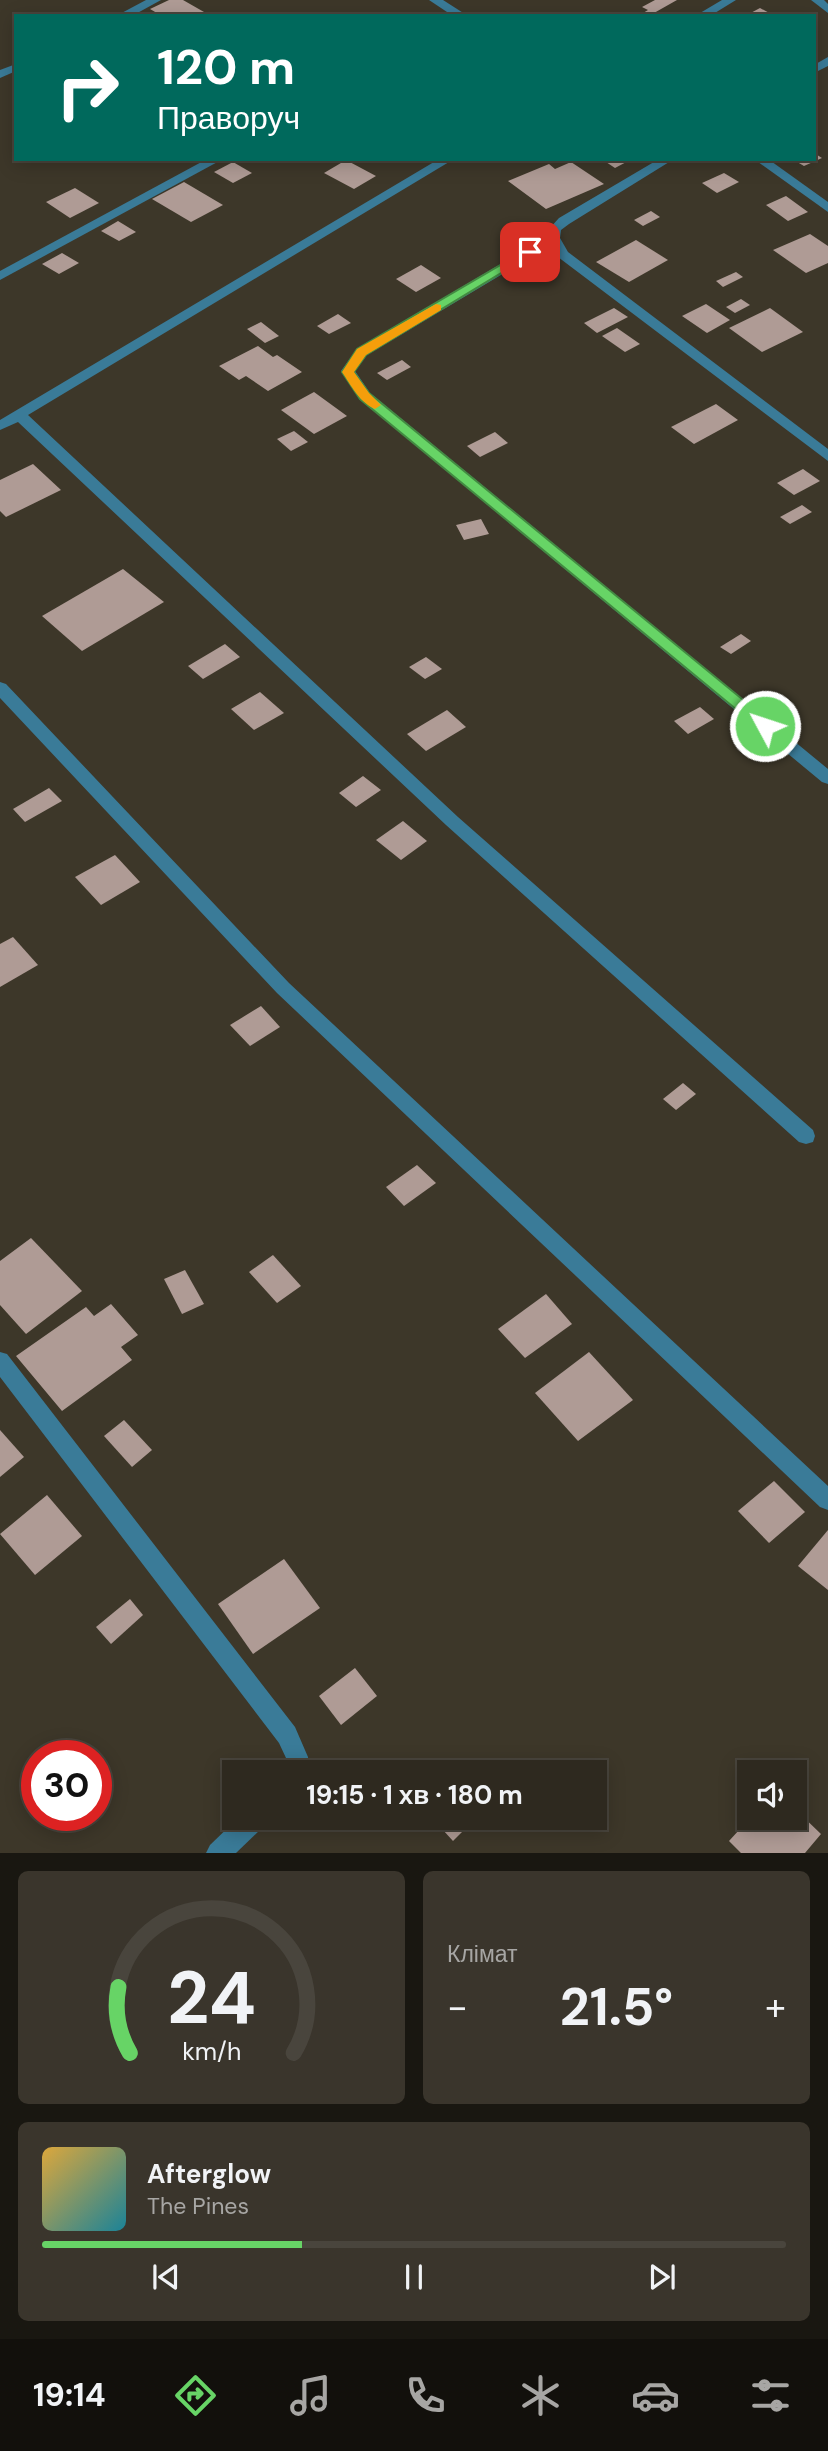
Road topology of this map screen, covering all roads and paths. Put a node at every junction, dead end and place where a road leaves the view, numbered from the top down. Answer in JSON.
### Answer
{"nodes":[{"id":1,"x":155,"y":0,"type":"edge"},
{"id":2,"x":435,"y":0,"type":"edge"},
{"id":3,"x":730,"y":0,"type":"edge"},
{"id":4,"x":817,"y":0,"type":"edge"},
{"id":5,"x":828,"y":10,"type":"edge"},
{"id":6,"x":126,"y":14,"type":"edge"},
{"id":7,"x":459,"y":14,"type":"edge"},
{"id":8,"x":705,"y":14,"type":"edge"},
{"id":9,"x":213,"y":161,"type":"edge"},
{"id":10,"x":445,"y":161,"type":"edge"},
{"id":11,"x":665,"y":161,"type":"edge"},
{"id":12,"x":763,"y":161,"type":"edge"},
{"id":13,"x":828,"y":208,"type":"edge"},
{"id":14,"x":554,"y":238,"type":"junction"},
{"id":15,"x":0,"y":276,"type":"edge"},
{"id":16,"x":19,"y":415,"type":"junction"},
{"id":17,"x":0,"y":426,"type":"edge"},
{"id":18,"x":828,"y":456,"type":"edge"},
{"id":19,"x":0,"y":688,"type":"edge"},
{"id":20,"x":828,"y":778,"type":"edge"},
{"id":21,"x":806,"y":1136,"type":"dead end"},
{"id":22,"x":0,"y":1362,"type":"edge"},
{"id":23,"x":828,"y":1500,"type":"edge"},
{"id":24,"x":297,"y":1760,"type":"edge"},
{"id":25,"x":243,"y":1830,"type":"edge"},
{"id":26,"x":218,"y":1853,"type":"edge"}],
"edges":[{"from":1,"to":6,"type":"street"},
{"from":2,"to":7,"type":"street"},
{"from":3,"to":8,"type":"street"},
{"from":4,"to":5,"type":"street"},
{"from":9,"to":15,"type":"street"},
{"from":10,"to":16,"type":"street"},
{"from":11,"to":14,"type":"street"},
{"from":12,"to":13,"type":"street"},
{"from":14,"to":18,"type":"street"},
{"from":14,"to":20,"type":"street"},
{"from":16,"to":17,"type":"street"},
{"from":16,"to":21,"type":"street"},
{"from":19,"to":23,"type":"street"},
{"from":22,"to":24,"type":"street"},
{"from":25,"to":26,"type":"street"}]}
